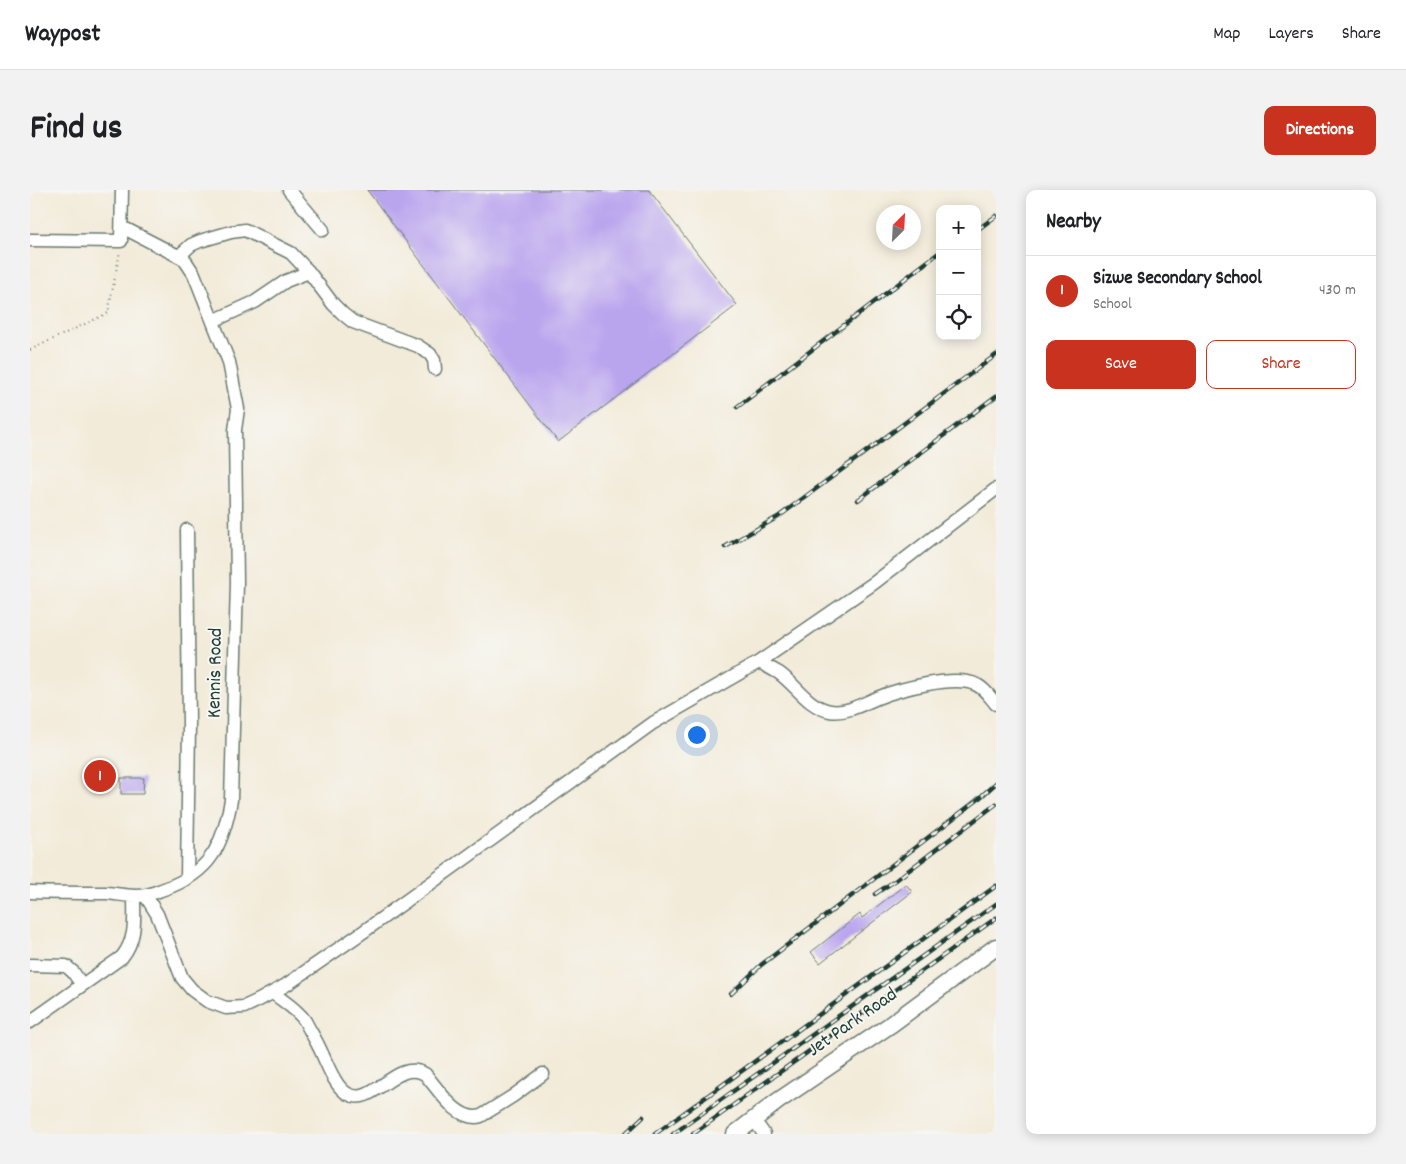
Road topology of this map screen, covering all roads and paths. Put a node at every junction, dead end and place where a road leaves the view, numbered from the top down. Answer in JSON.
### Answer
{"nodes":[{"id":1,"x":122,"y":190,"type":"edge"},
{"id":2,"x":289,"y":190,"type":"edge"},
{"id":3,"x":122,"y":227,"type":"junction"},
{"id":4,"x":323,"y":230,"type":"dead end"},
{"id":5,"x":30,"y":240,"type":"edge"},
{"id":6,"x":122,"y":241,"type":"junction"},
{"id":7,"x":179,"y":256,"type":"junction"},
{"id":8,"x":309,"y":272,"type":"junction"},
{"id":9,"x":213,"y":321,"type":"junction"},
{"id":10,"x":30,"y":350,"type":"edge"},
{"id":11,"x":435,"y":369,"type":"dead end"},
{"id":12,"x":996,"y":490,"type":"edge"},
{"id":13,"x":188,"y":530,"type":"dead end"},
{"id":14,"x":759,"y":662,"type":"junction"},
{"id":15,"x":996,"y":704,"type":"edge"},
{"id":16,"x":187,"y":879,"type":"junction"},
{"id":17,"x":30,"y":892,"type":"edge"},
{"id":18,"x":140,"y":896,"type":"junction"},
{"id":19,"x":996,"y":947,"type":"edge"},
{"id":20,"x":996,"y":954,"type":"edge"},
{"id":21,"x":30,"y":965,"type":"edge"},
{"id":22,"x":82,"y":985,"type":"junction"},
{"id":23,"x":273,"y":993,"type":"junction"},
{"id":24,"x":30,"y":1022,"type":"edge"},
{"id":25,"x":543,"y":1074,"type":"dead end"},
{"id":26,"x":755,"y":1128,"type":"edge"},
{"id":27,"x":736,"y":1134,"type":"edge"}],
"edges":[{"from":1,"to":3,"type":"street"},
{"from":2,"to":4,"type":"street"},
{"from":3,"to":6,"type":"street"},
{"from":3,"to":7,"type":"street"},
{"from":5,"to":6,"type":"street"},
{"from":6,"to":10,"type":"path"},
{"from":7,"to":8,"type":"street"},
{"from":7,"to":9,"type":"street","name":"Kennis Road"},
{"from":8,"to":9,"type":"street"},
{"from":8,"to":11,"type":"street"},
{"from":9,"to":16,"type":"street","name":"Kennis Road"},
{"from":12,"to":14,"type":"street"},
{"from":13,"to":16,"type":"street"},
{"from":14,"to":15,"type":"street"},
{"from":14,"to":23,"type":"street"},
{"from":16,"to":18,"type":"street","name":"Kennis Road"},
{"from":17,"to":18,"type":"street","name":"Kennis Road"},
{"from":18,"to":22,"type":"street"},
{"from":18,"to":23,"type":"street"},
{"from":19,"to":26,"type":"main road","name":"Jet Park Road"},
{"from":20,"to":26,"type":"main road","name":"Jet Park Road"},
{"from":21,"to":22,"type":"street"},
{"from":22,"to":24,"type":"street"},
{"from":23,"to":25,"type":"street"},
{"from":26,"to":27,"type":"main road","name":"Jet Park Road"}]}
